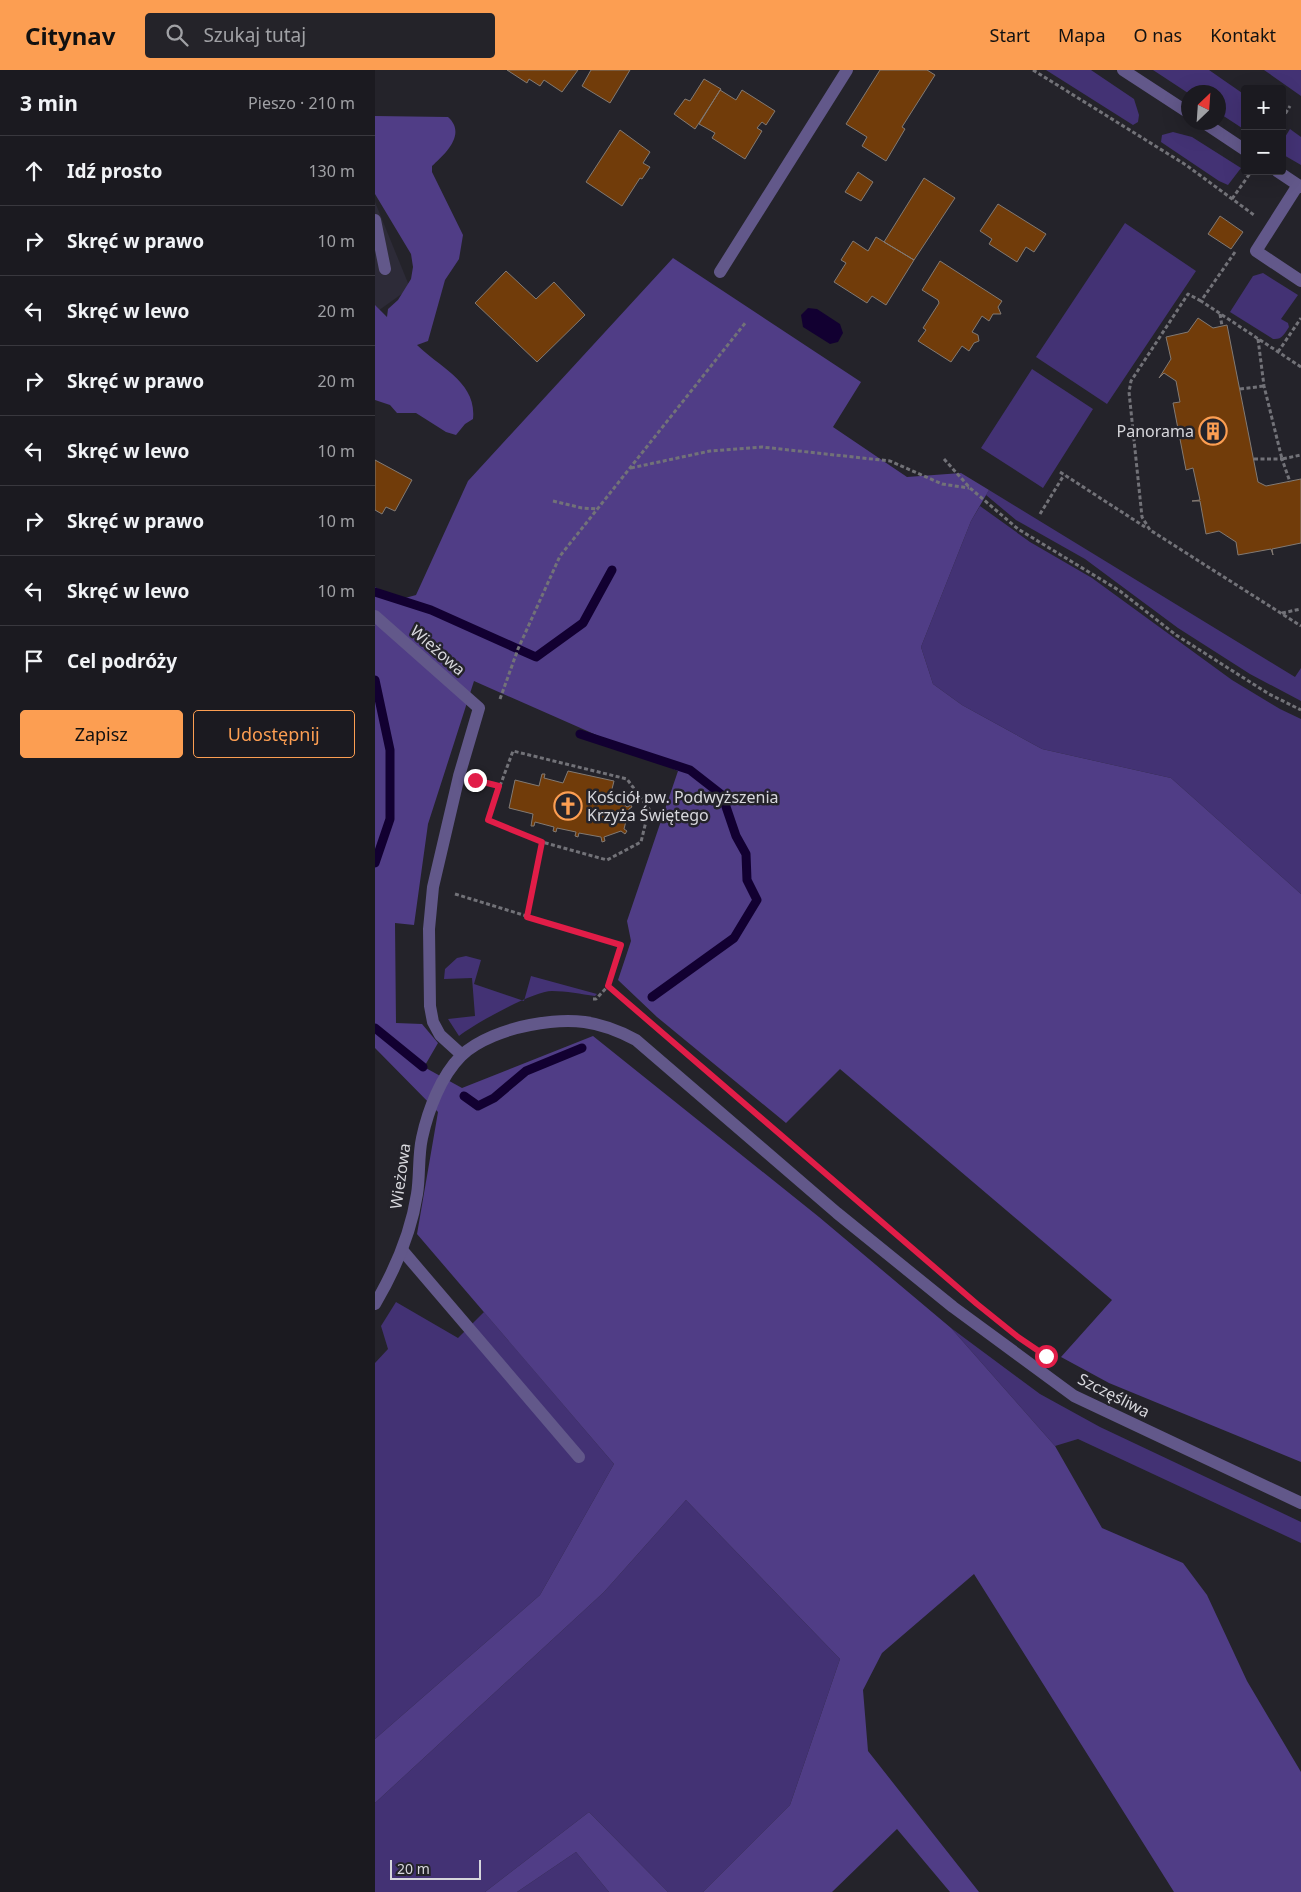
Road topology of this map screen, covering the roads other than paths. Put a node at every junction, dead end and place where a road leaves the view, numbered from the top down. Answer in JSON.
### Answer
{"nodes":[{"id":1,"x":847,"y":70,"type":"edge"},
{"id":2,"x":1123,"y":70,"type":"edge"},
{"id":3,"x":1181,"y":108,"type":"edge"},
{"id":4,"x":1215,"y":130,"type":"edge"},
{"id":5,"x":1241,"y":147,"type":"edge"},
{"id":6,"x":1283,"y":175,"type":"edge"},
{"id":7,"x":1299,"y":186,"type":"edge"},
{"id":8,"x":375,"y":220,"type":"edge"},
{"id":9,"x":385,"y":269,"type":"dead end"},
{"id":10,"x":720,"y":272,"type":"dead end"},
{"id":11,"x":1301,"y":281,"type":"edge"},
{"id":12,"x":375,"y":616,"type":"edge"},
{"id":13,"x":461,"y":1055,"type":"junction"},
{"id":14,"x":402,"y":1250,"type":"junction"},
{"id":15,"x":375,"y":1304,"type":"edge"},
{"id":16,"x":579,"y":1458,"type":"dead end"},
{"id":17,"x":1301,"y":1503,"type":"edge"}],
"edges":[{"from":1,"to":10,"type":"street"},
{"from":2,"to":3,"type":"street"},
{"from":4,"to":5,"type":"street"},
{"from":6,"to":7,"type":"street"},
{"from":7,"to":11,"type":"street"},
{"from":8,"to":9,"type":"street"},
{"from":12,"to":13,"type":"street","name":"Wieżowa"},
{"from":13,"to":14,"type":"street","name":"Wieżowa"},
{"from":13,"to":17,"type":"street","name":"Szczęśliwa"},
{"from":14,"to":15,"type":"street","name":"Wieżowa"},
{"from":14,"to":16,"type":"street"}]}
